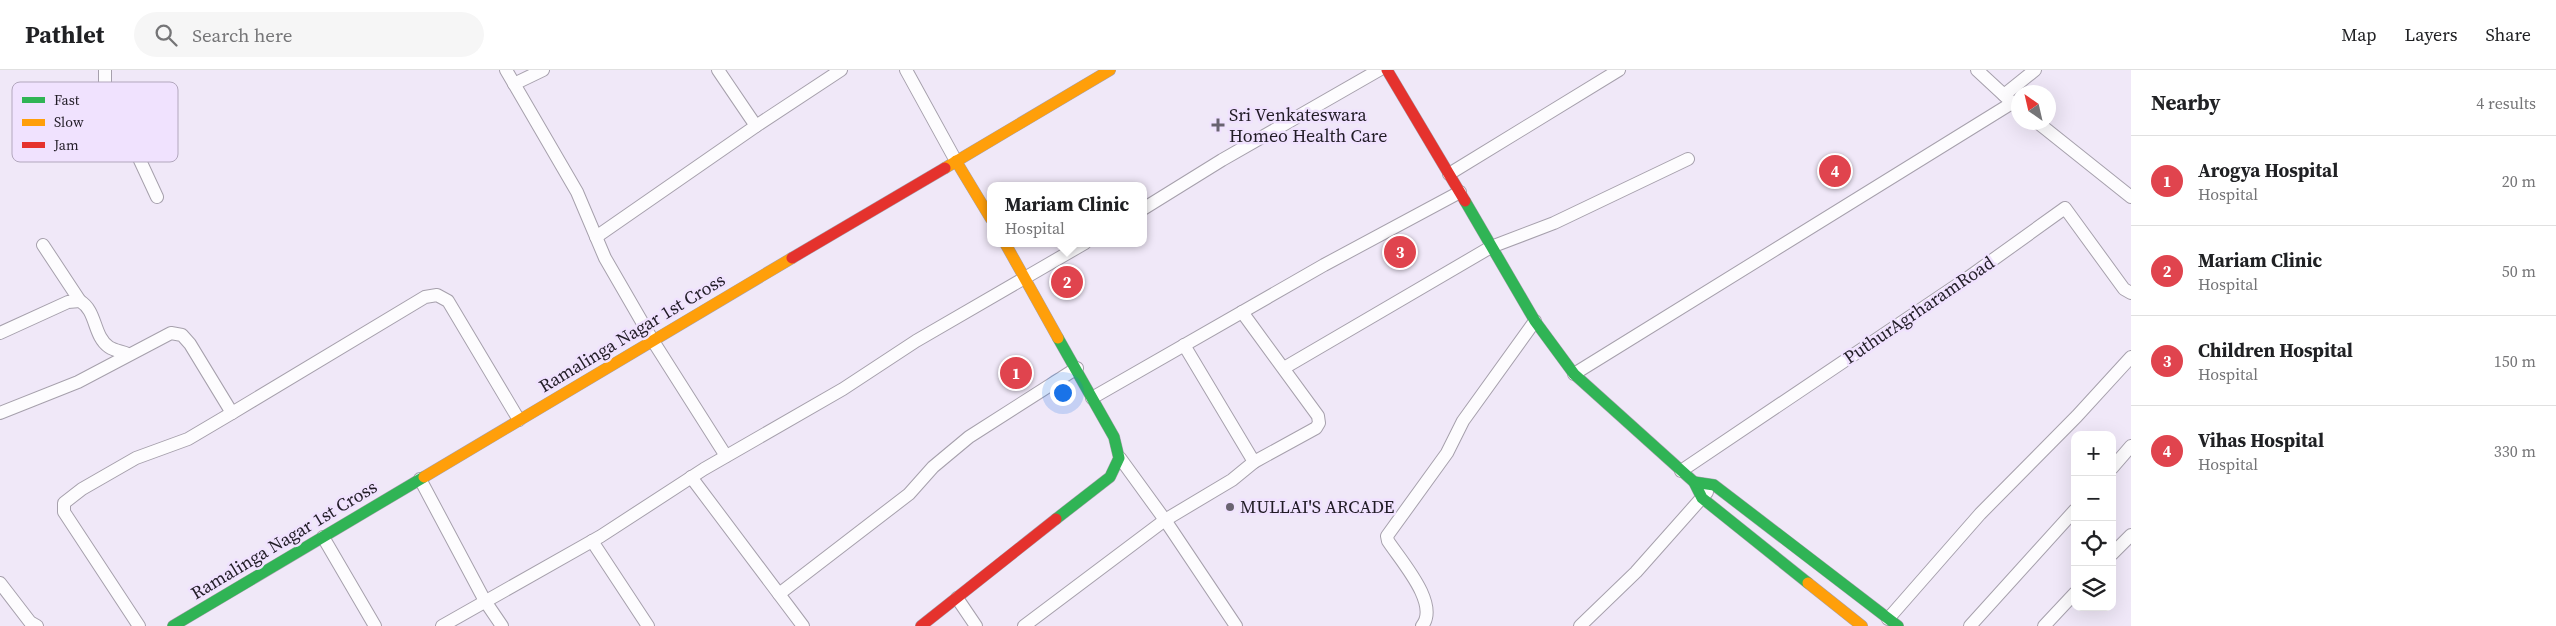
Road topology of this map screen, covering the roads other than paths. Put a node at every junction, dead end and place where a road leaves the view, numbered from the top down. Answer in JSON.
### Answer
{"nodes":[{"id":1,"x":506,"y":70,"type":"edge"},
{"id":2,"x":543,"y":70,"type":"edge"},
{"id":3,"x":718,"y":70,"type":"edge"},
{"id":4,"x":841,"y":70,"type":"edge"},
{"id":5,"x":906,"y":70,"type":"edge"},
{"id":6,"x":1110,"y":70,"type":"edge"},
{"id":7,"x":1379,"y":70,"type":"edge"},
{"id":8,"x":1387,"y":70,"type":"edge"},
{"id":9,"x":1618,"y":70,"type":"edge"},
{"id":10,"x":1977,"y":70,"type":"edge"},
{"id":11,"x":2035,"y":70,"type":"edge"},
{"id":12,"x":514,"y":84,"type":"junction"},
{"id":13,"x":2024,"y":85,"type":"edge"},
{"id":14,"x":2011,"y":101,"type":"edge"},
{"id":15,"x":2011,"y":103,"type":"edge"},
{"id":16,"x":756,"y":126,"type":"junction"},
{"id":17,"x":2047,"y":130,"type":"edge"},
{"id":18,"x":1688,"y":159,"type":"dead end"},
{"id":19,"x":956,"y":161,"type":"junction"},
{"id":20,"x":141,"y":162,"type":"edge"},
{"id":21,"x":1449,"y":174,"type":"junction"},
{"id":22,"x":1460,"y":192,"type":"junction"},
{"id":23,"x":157,"y":196,"type":"dead end"},
{"id":24,"x":2131,"y":197,"type":"edge"},
{"id":25,"x":1147,"y":207,"type":"edge"},
{"id":26,"x":987,"y":213,"type":"edge"},
{"id":27,"x":596,"y":236,"type":"junction"},
{"id":28,"x":43,"y":245,"type":"dead end"},
{"id":29,"x":1007,"y":247,"type":"edge"},
{"id":30,"x":1078,"y":247,"type":"edge"},
{"id":31,"x":1491,"y":247,"type":"junction"},
{"id":32,"x":1025,"y":278,"type":"junction"},
{"id":33,"x":2131,"y":293,"type":"edge"},
{"id":34,"x":80,"y":301,"type":"junction"},
{"id":35,"x":1242,"y":312,"type":"junction"},
{"id":36,"x":1535,"y":321,"type":"junction"},
{"id":37,"x":0,"y":333,"type":"edge"},
{"id":38,"x":653,"y":341,"type":"junction"},
{"id":39,"x":1184,"y":345,"type":"junction"},
{"id":40,"x":128,"y":354,"type":"junction"},
{"id":41,"x":2129,"y":361,"type":"edge"},
{"id":42,"x":1077,"y":368,"type":"junction"},
{"id":43,"x":1284,"y":368,"type":"junction"},
{"id":44,"x":1574,"y":374,"type":"junction"},
{"id":45,"x":1092,"y":398,"type":"junction"},
{"id":46,"x":0,"y":413,"type":"edge"},
{"id":47,"x":232,"y":413,"type":"junction"},
{"id":48,"x":519,"y":420,"type":"junction"},
{"id":49,"x":2131,"y":446,"type":"edge"},
{"id":50,"x":726,"y":456,"type":"junction"},
{"id":51,"x":1120,"y":458,"type":"junction"},
{"id":52,"x":1254,"y":462,"type":"junction"},
{"id":53,"x":2116,"y":463,"type":"edge"},
{"id":54,"x":1681,"y":471,"type":"junction"},
{"id":55,"x":692,"y":477,"type":"junction"},
{"id":56,"x":420,"y":479,"type":"junction"},
{"id":57,"x":1694,"y":482,"type":"junction"},
{"id":58,"x":1714,"y":485,"type":"junction"},
{"id":59,"x":1702,"y":498,"type":"junction"},
{"id":60,"x":2071,"y":514,"type":"edge"},
{"id":61,"x":1165,"y":520,"type":"junction"},
{"id":62,"x":2131,"y":535,"type":"edge"},
{"id":63,"x":323,"y":537,"type":"junction"},
{"id":64,"x":592,"y":541,"type":"junction"},
{"id":65,"x":2116,"y":550,"type":"edge"},
{"id":66,"x":0,"y":583,"type":"edge"},
{"id":67,"x":779,"y":594,"type":"junction"},
{"id":68,"x":957,"y":598,"type":"junction"},
{"id":69,"x":2071,"y":598,"type":"edge"},
{"id":70,"x":484,"y":601,"type":"junction"},
{"id":71,"x":1893,"y":622,"type":"edge"},
{"id":72,"x":37,"y":626,"type":"edge"},
{"id":73,"x":139,"y":626,"type":"edge"},
{"id":74,"x":173,"y":626,"type":"edge"},
{"id":75,"x":375,"y":626,"type":"edge"},
{"id":76,"x":442,"y":626,"type":"edge"},
{"id":77,"x":502,"y":626,"type":"edge"},
{"id":78,"x":648,"y":626,"type":"edge"},
{"id":79,"x":803,"y":626,"type":"edge"},
{"id":80,"x":921,"y":626,"type":"edge"},
{"id":81,"x":976,"y":626,"type":"edge"},
{"id":82,"x":1024,"y":626,"type":"edge"},
{"id":83,"x":1236,"y":626,"type":"edge"},
{"id":84,"x":1422,"y":626,"type":"edge"},
{"id":85,"x":1580,"y":626,"type":"edge"},
{"id":86,"x":1862,"y":626,"type":"edge"},
{"id":87,"x":1970,"y":626,"type":"edge"},
{"id":88,"x":2044,"y":626,"type":"edge"}],
"edges":[{"from":1,"to":12,"type":"street"},
{"from":2,"to":12,"type":"street"},
{"from":3,"to":16,"type":"street"},
{"from":4,"to":16,"type":"street"},
{"from":5,"to":19,"type":"street"},
{"from":6,"to":19,"type":"street","name":"Ramalinga Nagar 1st Cross"},
{"from":7,"to":25,"type":"street"},
{"from":8,"to":21,"type":"street"},
{"from":9,"to":21,"type":"street"},
{"from":10,"to":14,"type":"street"},
{"from":11,"to":13,"type":"street"},
{"from":12,"to":27,"type":"street"},
{"from":15,"to":44,"type":"street"},
{"from":16,"to":27,"type":"street"},
{"from":17,"to":24,"type":"street"},
{"from":18,"to":31,"type":"street"},
{"from":19,"to":26,"type":"street"},
{"from":19,"to":38,"type":"street","name":"Ramalinga Nagar 1st Cross"},
{"from":20,"to":23,"type":"street"},
{"from":21,"to":22,"type":"street"},
{"from":22,"to":31,"type":"street"},
{"from":22,"to":35,"type":"street"},
{"from":27,"to":38,"type":"street"},
{"from":28,"to":34,"type":"street"},
{"from":29,"to":32,"type":"street"},
{"from":30,"to":32,"type":"street"},
{"from":31,"to":36,"type":"street"},
{"from":31,"to":43,"type":"street"},
{"from":32,"to":42,"type":"street"},
{"from":32,"to":50,"type":"street"},
{"from":33,"to":54,"type":"street","name":"PuthurAgrharamRoad"},
{"from":34,"to":37,"type":"street"},
{"from":34,"to":40,"type":"street"},
{"from":35,"to":39,"type":"street"},
{"from":35,"to":43,"type":"street"},
{"from":36,"to":44,"type":"street"},
{"from":36,"to":84,"type":"street"},
{"from":38,"to":48,"type":"street","name":"Ramalinga Nagar 1st Cross"},
{"from":38,"to":50,"type":"street"},
{"from":39,"to":45,"type":"street"},
{"from":39,"to":52,"type":"street"},
{"from":40,"to":46,"type":"street"},
{"from":40,"to":47,"type":"street"},
{"from":41,"to":71,"type":"street"},
{"from":42,"to":45,"type":"street"},
{"from":42,"to":67,"type":"street"},
{"from":43,"to":52,"type":"street"},
{"from":44,"to":54,"type":"street"},
{"from":45,"to":51,"type":"street"},
{"from":47,"to":48,"type":"street"},
{"from":47,"to":73,"type":"street"},
{"from":48,"to":56,"type":"street","name":"Ramalinga Nagar 1st Cross"},
{"from":49,"to":53,"type":"street"},
{"from":50,"to":55,"type":"street"},
{"from":51,"to":61,"type":"street"},
{"from":51,"to":68,"type":"street"},
{"from":52,"to":61,"type":"street"},
{"from":54,"to":57,"type":"street"},
{"from":55,"to":64,"type":"street"},
{"from":55,"to":67,"type":"street"},
{"from":56,"to":63,"type":"street","name":"Ramalinga Nagar 1st Cross"},
{"from":56,"to":70,"type":"street"},
{"from":57,"to":58,"type":"street"},
{"from":57,"to":59,"type":"street"},
{"from":58,"to":59,"type":"street"},
{"from":58,"to":71,"type":"street"},
{"from":59,"to":85,"type":"street"},
{"from":59,"to":86,"type":"street"},
{"from":60,"to":87,"type":"street"},
{"from":61,"to":82,"type":"street"},
{"from":61,"to":83,"type":"street"},
{"from":62,"to":65,"type":"street"},
{"from":63,"to":74,"type":"street","name":"Ramalinga Nagar 1st Cross"},
{"from":63,"to":75,"type":"street"},
{"from":64,"to":70,"type":"street"},
{"from":64,"to":78,"type":"street"},
{"from":66,"to":72,"type":"street"},
{"from":67,"to":79,"type":"street"},
{"from":68,"to":80,"type":"street"},
{"from":68,"to":81,"type":"street"},
{"from":69,"to":88,"type":"street"},
{"from":70,"to":76,"type":"street"},
{"from":70,"to":77,"type":"street"}]}
